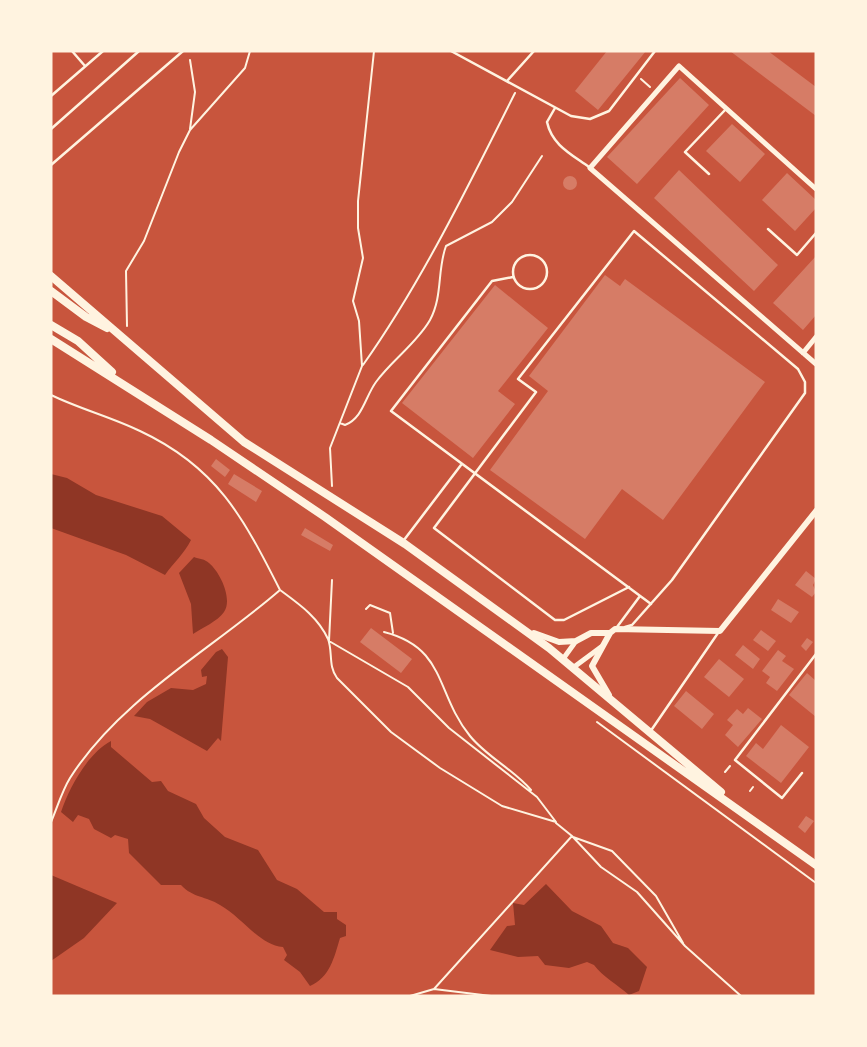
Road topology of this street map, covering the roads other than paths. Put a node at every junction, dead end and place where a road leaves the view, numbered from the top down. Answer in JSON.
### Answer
{"nodes":[{"id":1,"x":72,"y":51,"type":"edge"},
{"id":2,"x":103,"y":51,"type":"edge"},
{"id":3,"x":139,"y":51,"type":"edge"},
{"id":4,"x":183,"y":51,"type":"edge"},
{"id":5,"x":452,"y":51,"type":"edge"},
{"id":6,"x":534,"y":51,"type":"edge"},
{"id":7,"x":655,"y":51,"type":"edge"},
{"id":8,"x":85,"y":66,"type":"junction"},
{"id":9,"x":507,"y":81,"type":"junction"},
{"id":10,"x":51,"y":96,"type":"edge"},
{"id":11,"x":555,"y":108,"type":"junction"},
{"id":12,"x":726,"y":108,"type":"junction"},
{"id":13,"x":51,"y":129,"type":"edge"},
{"id":14,"x":51,"y":165,"type":"edge"},
{"id":15,"x":590,"y":168,"type":"junction"},
{"id":16,"x":709,"y":174,"type":"dead end"},
{"id":17,"x":816,"y":188,"type":"edge"},
{"id":18,"x":768,"y":229,"type":"dead end"},
{"id":19,"x":816,"y":233,"type":"edge"},
{"id":20,"x":51,"y":276,"type":"edge"},
{"id":21,"x":513,"y":277,"type":"junction"},
{"id":22,"x":51,"y":291,"type":"edge"},
{"id":23,"x":51,"y":325,"type":"edge"},
{"id":24,"x":119,"y":334,"type":"junction"},
{"id":25,"x":816,"y":337,"type":"edge"},
{"id":26,"x":51,"y":339,"type":"edge"},
{"id":27,"x":803,"y":353,"type":"junction"},
{"id":28,"x":816,"y":364,"type":"edge"},
{"id":29,"x":129,"y":388,"type":"junction"},
{"id":30,"x":461,"y":465,"type":"junction"},
{"id":31,"x":475,"y":475,"type":"junction"},
{"id":32,"x":816,"y":511,"type":"edge"},
{"id":33,"x":402,"y":542,"type":"junction"},
{"id":34,"x":629,"y":587,"type":"junction"},
{"id":35,"x":640,"y":595,"type":"junction"},
{"id":36,"x":651,"y":604,"type":"junction"},
{"id":37,"x":521,"y":628,"type":"junction"},
{"id":38,"x":612,"y":631,"type":"junction"},
{"id":39,"x":720,"y":631,"type":"junction"},
{"id":40,"x":576,"y":641,"type":"junction"},
{"id":41,"x":601,"y":647,"type":"junction"},
{"id":42,"x":816,"y":654,"type":"edge"},
{"id":43,"x":562,"y":659,"type":"junction"},
{"id":44,"x":574,"y":667,"type":"junction"},
{"id":45,"x":617,"y":705,"type":"junction"},
{"id":46,"x":650,"y":733,"type":"junction"},
{"id":47,"x":802,"y":773,"type":"dead end"},
{"id":48,"x":751,"y":817,"type":"junction"},
{"id":49,"x":816,"y":865,"type":"edge"}],
"edges":[{"from":1,"to":8,"type":"lane"},
{"from":2,"to":8,"type":"lane"},
{"from":3,"to":13,"type":"lane"},
{"from":4,"to":14,"type":"lane"},
{"from":5,"to":9,"type":"lane"},
{"from":6,"to":9,"type":"lane"},
{"from":7,"to":11,"type":"lane"},
{"from":8,"to":10,"type":"lane"},
{"from":9,"to":11,"type":"lane"},
{"from":11,"to":15,"type":"lane"},
{"from":12,"to":15,"type":"street"},
{"from":12,"to":16,"type":"lane"},
{"from":12,"to":17,"type":"street"},
{"from":15,"to":27,"type":"street"},
{"from":18,"to":19,"type":"lane"},
{"from":20,"to":24,"type":"main road"},
{"from":21,"to":21,"type":"lane"},
{"from":21,"to":30,"type":"lane"},
{"from":22,"to":24,"type":"main road"},
{"from":23,"to":29,"type":"main road"},
{"from":24,"to":33,"type":"main road"},
{"from":25,"to":27,"type":"street"},
{"from":26,"to":29,"type":"main road"},
{"from":27,"to":28,"type":"street"},
{"from":29,"to":48,"type":"main road"},
{"from":30,"to":31,"type":"lane"},
{"from":30,"to":33,"type":"lane"},
{"from":31,"to":34,"type":"lane"},
{"from":31,"to":34,"type":"lane"},
{"from":31,"to":36,"type":"lane"},
{"from":32,"to":39,"type":"street"},
{"from":33,"to":37,"type":"main road"},
{"from":34,"to":35,"type":"lane"},
{"from":35,"to":36,"type":"lane"},
{"from":35,"to":38,"type":"lane"},
{"from":36,"to":38,"type":"lane"},
{"from":37,"to":40,"type":"street"},
{"from":37,"to":43,"type":"main road"},
{"from":38,"to":39,"type":"street"},
{"from":38,"to":40,"type":"street"},
{"from":38,"to":41,"type":"street"},
{"from":39,"to":46,"type":"lane"},
{"from":40,"to":43,"type":"street"},
{"from":41,"to":44,"type":"street"},
{"from":41,"to":45,"type":"street"},
{"from":42,"to":47,"type":"lane"},
{"from":43,"to":44,"type":"main road"},
{"from":44,"to":45,"type":"main road"},
{"from":45,"to":46,"type":"main road"},
{"from":46,"to":48,"type":"main road"},
{"from":48,"to":49,"type":"main road"}]}
